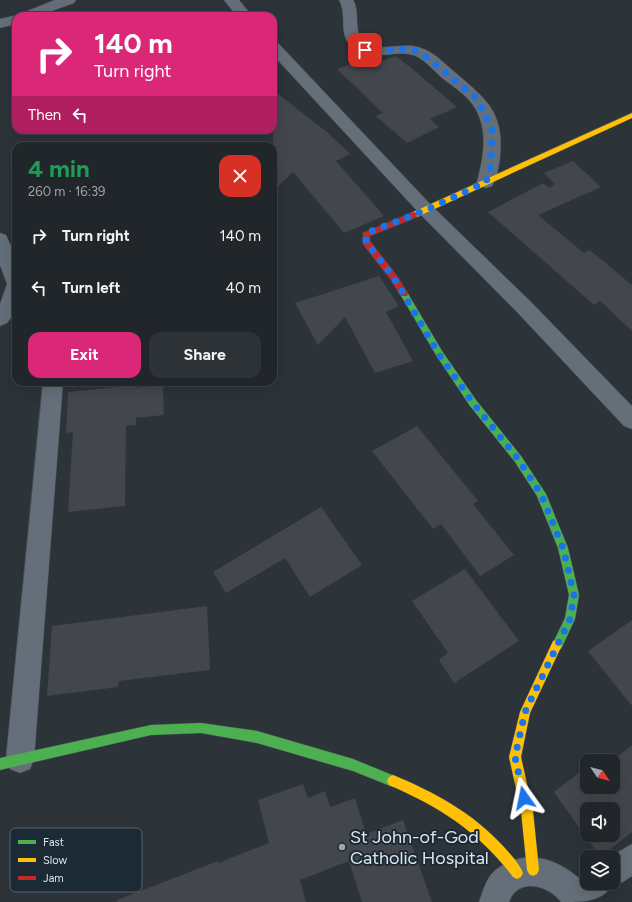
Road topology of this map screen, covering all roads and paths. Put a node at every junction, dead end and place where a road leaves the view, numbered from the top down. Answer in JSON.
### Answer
{"nodes":[{"id":1,"x":69,"y":0,"type":"edge"},
{"id":2,"x":231,"y":0,"type":"edge"},
{"id":3,"x":346,"y":0,"type":"edge"},
{"id":4,"x":35,"y":12,"type":"edge"},
{"id":5,"x":242,"y":12,"type":"edge"},
{"id":6,"x":12,"y":20,"type":"edge"},
{"id":7,"x":0,"y":24,"type":"edge"},
{"id":8,"x":277,"y":50,"type":"edge"},
{"id":9,"x":632,"y":115,"type":"edge"},
{"id":10,"x":486,"y":182,"type":"junction"},
{"id":11,"x":426,"y":210,"type":"junction"},
{"id":12,"x":0,"y":240,"type":"edge"},
{"id":13,"x":12,"y":273,"type":"edge"},
{"id":14,"x":12,"y":300,"type":"edge"},
{"id":15,"x":0,"y":318,"type":"edge"},
{"id":16,"x":53,"y":386,"type":"edge"},
{"id":17,"x":632,"y":420,"type":"edge"},
{"id":18,"x":10,"y":761,"type":"edge"},
{"id":19,"x":632,"y":859,"type":"edge"},
{"id":20,"x":620,"y":867,"type":"edge"},
{"id":21,"x":525,"y":872,"type":"junction"},
{"id":22,"x":584,"y":894,"type":"edge"},
{"id":23,"x":494,"y":902,"type":"edge"}],
"edges":[{"from":1,"to":4,"type":"street"},
{"from":2,"to":5,"type":"street"},
{"from":3,"to":10,"type":"street"},
{"from":6,"to":7,"type":"street"},
{"from":8,"to":11,"type":"street"},
{"from":9,"to":10,"type":"street"},
{"from":10,"to":11,"type":"street"},
{"from":11,"to":17,"type":"street"},
{"from":11,"to":21,"type":"street"},
{"from":12,"to":13,"type":"street"},
{"from":14,"to":15,"type":"street"},
{"from":16,"to":18,"type":"street"},
{"from":18,"to":21,"type":"street"},
{"from":19,"to":20,"type":"street"},
{"from":21,"to":22,"type":"street"},
{"from":21,"to":23,"type":"street"}]}
